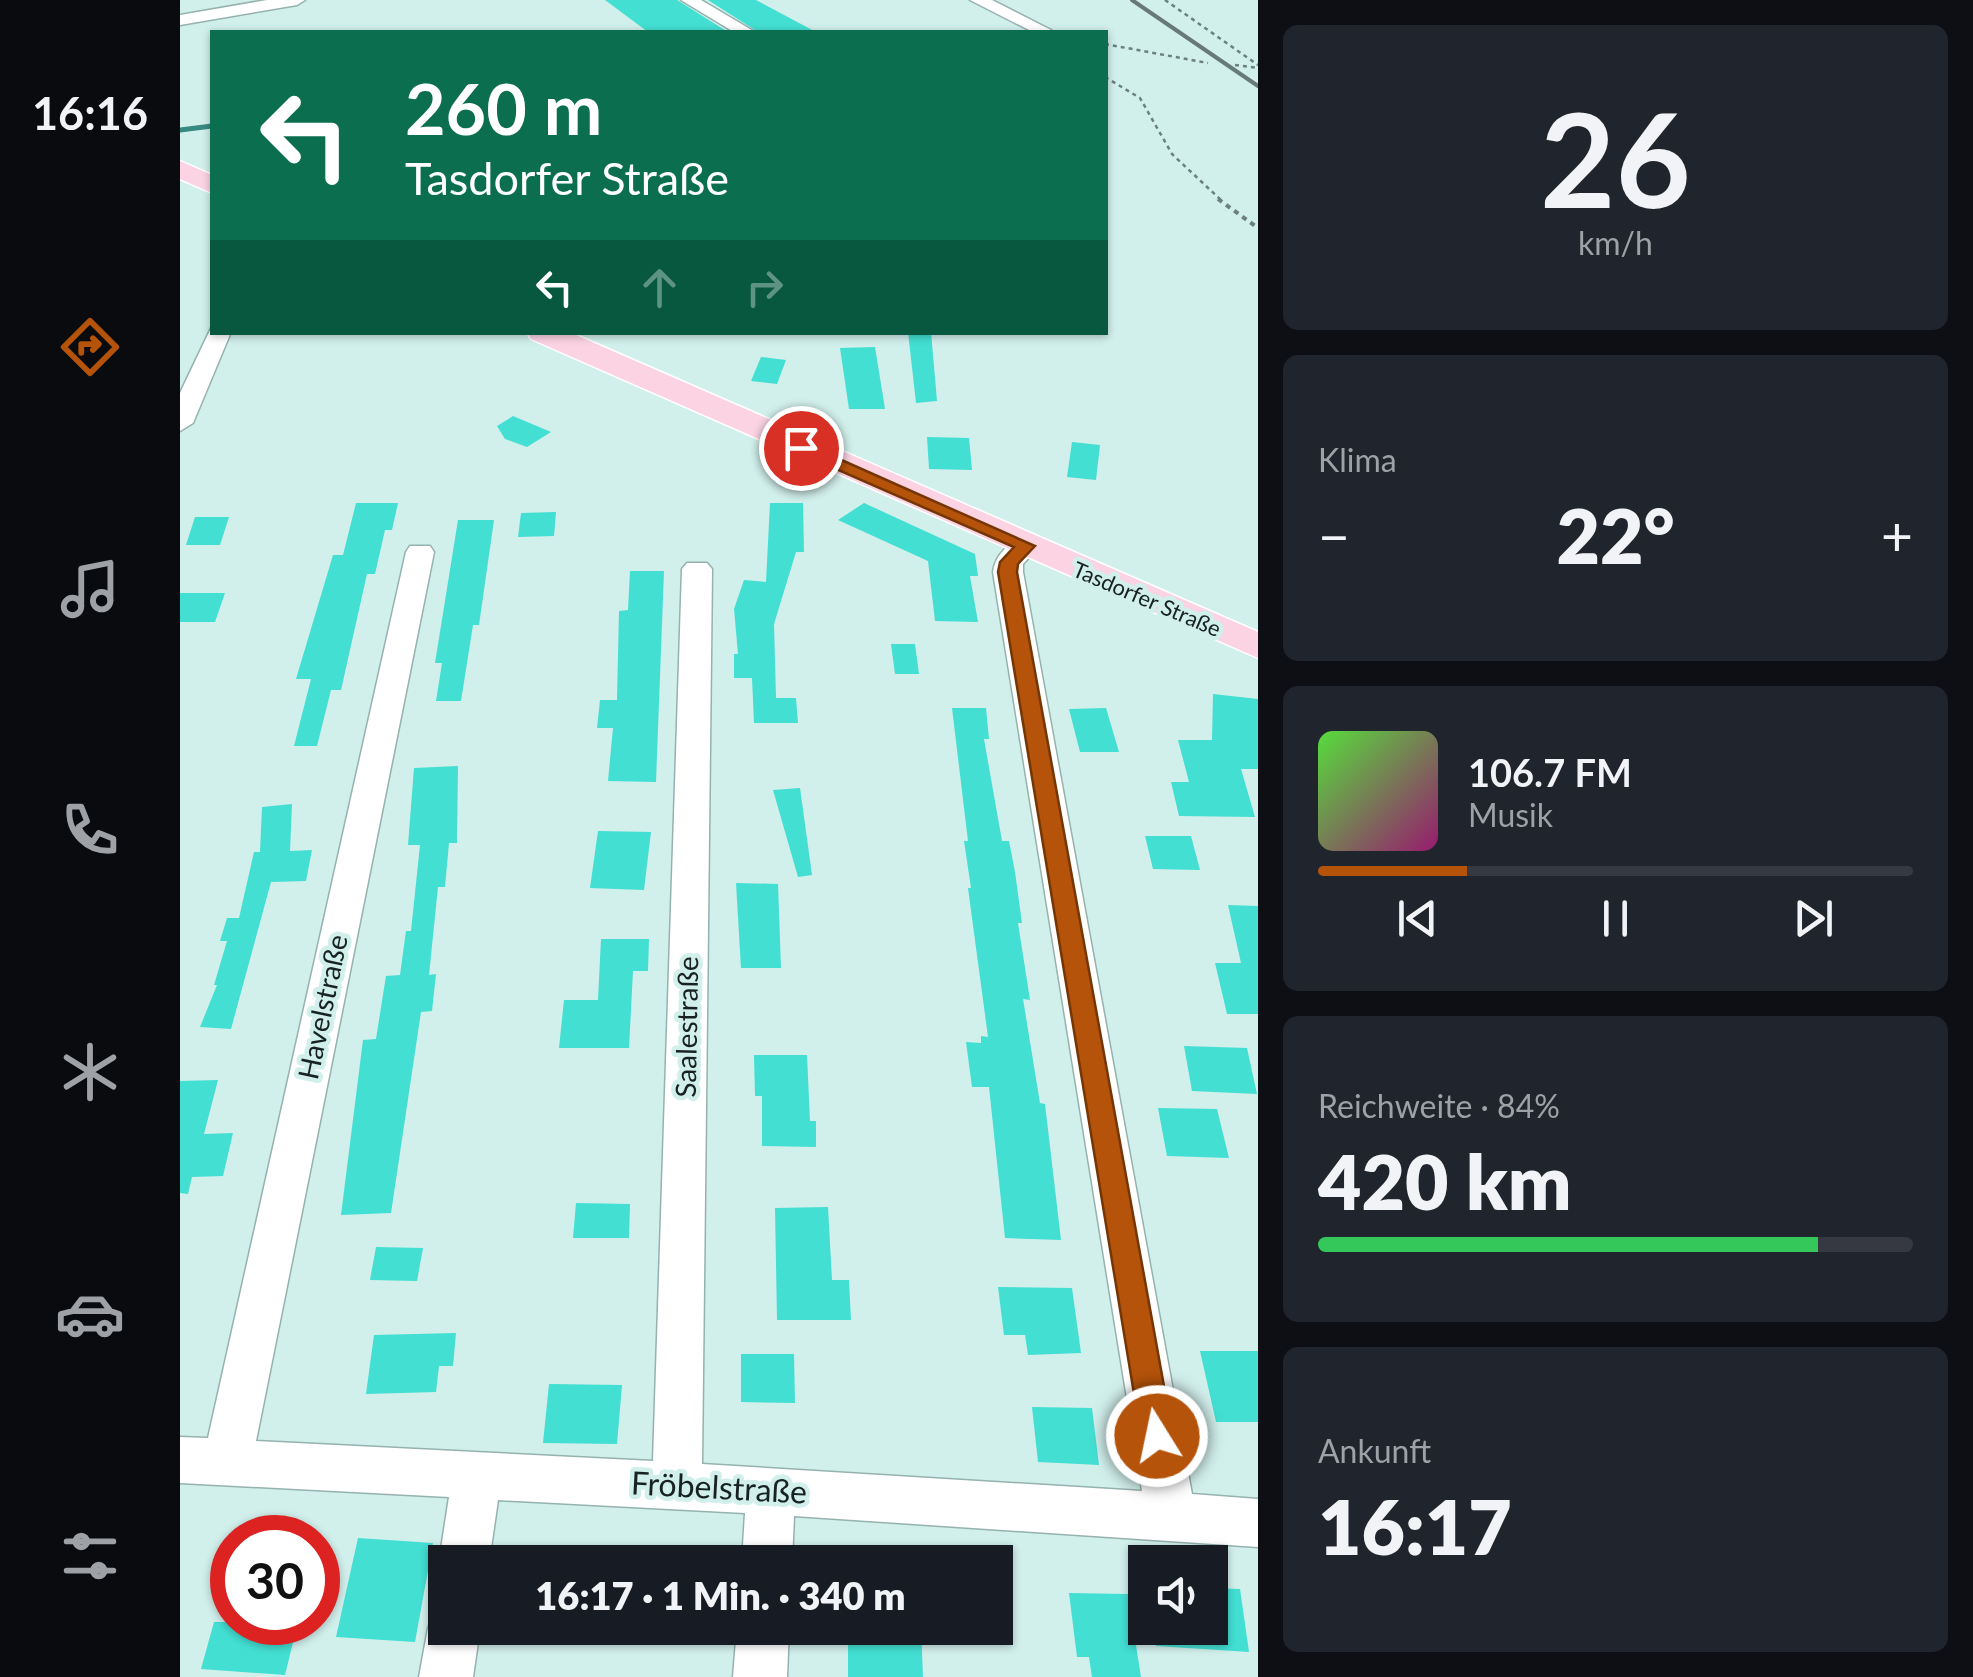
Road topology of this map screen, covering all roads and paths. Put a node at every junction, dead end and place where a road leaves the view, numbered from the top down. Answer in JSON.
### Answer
{"nodes":[{"id":1,"x":297,"y":0,"type":"edge"},
{"id":2,"x":689,"y":0,"type":"edge"},
{"id":3,"x":978,"y":0,"type":"edge"},
{"id":4,"x":1165,"y":0,"type":"edge"},
{"id":5,"x":180,"y":20,"type":"edge"},
{"id":6,"x":742,"y":30,"type":"edge"},
{"id":7,"x":1042,"y":30,"type":"edge"},
{"id":8,"x":1108,"y":45,"type":"edge"},
{"id":9,"x":1208,"y":62,"type":"dead end"},
{"id":10,"x":1235,"y":64,"type":"dead end"},
{"id":11,"x":1258,"y":66,"type":"edge"},
{"id":12,"x":1108,"y":79,"type":"edge"},
{"id":13,"x":180,"y":169,"type":"edge"},
{"id":14,"x":210,"y":184,"type":"edge"},
{"id":15,"x":1258,"y":228,"type":"edge"},
{"id":16,"x":218,"y":335,"type":"edge"},
{"id":17,"x":549,"y":335,"type":"edge"},
{"id":18,"x":180,"y":423,"type":"edge"},
{"id":19,"x":1026,"y":546,"type":"junction"},
{"id":20,"x":420,"y":552,"type":"dead end"},
{"id":21,"x":698,"y":569,"type":"dead end"},
{"id":22,"x":1258,"y":646,"type":"edge"},
{"id":23,"x":203,"y":1461,"type":"edge"},
{"id":24,"x":477,"y":1477,"type":"junction"},
{"id":25,"x":677,"y":1486,"type":"junction"},
{"id":26,"x":770,"y":1492,"type":"junction"},
{"id":27,"x":1171,"y":1518,"type":"junction"},
{"id":28,"x":1258,"y":1523,"type":"edge"},
{"id":29,"x":467,"y":1545,"type":"edge"},
{"id":30,"x":768,"y":1545,"type":"edge"},
{"id":31,"x":451,"y":1645,"type":"edge"},
{"id":32,"x":762,"y":1645,"type":"edge"},
{"id":33,"x":446,"y":1677,"type":"edge"},
{"id":34,"x":760,"y":1677,"type":"edge"}],
"edges":[{"from":1,"to":5,"type":"street"},
{"from":2,"to":6,"type":"street"},
{"from":3,"to":7,"type":"street"},
{"from":4,"to":11,"type":"path"},
{"from":8,"to":9,"type":"path"},
{"from":10,"to":11,"type":"path"},
{"from":12,"to":15,"type":"path"},
{"from":13,"to":14,"type":"main road"},
{"from":16,"to":18,"type":"street"},
{"from":17,"to":19,"type":"main road","name":"Tasdorfer Straße"},
{"from":19,"to":22,"type":"main road","name":"Tasdorfer Straße"},
{"from":19,"to":27,"type":"street"},
{"from":20,"to":23,"type":"street","name":"Havelstraße"},
{"from":21,"to":25,"type":"street","name":"Saalestraße"},
{"from":23,"to":24,"type":"street","name":"Fröbelstraße"},
{"from":24,"to":25,"type":"street","name":"Fröbelstraße"},
{"from":24,"to":29,"type":"street"},
{"from":25,"to":26,"type":"street","name":"Fröbelstraße"},
{"from":26,"to":27,"type":"street","name":"Fröbelstraße"},
{"from":26,"to":30,"type":"street"},
{"from":27,"to":28,"type":"street","name":"Fröbelstraße"},
{"from":31,"to":33,"type":"street"},
{"from":32,"to":34,"type":"street"}]}
